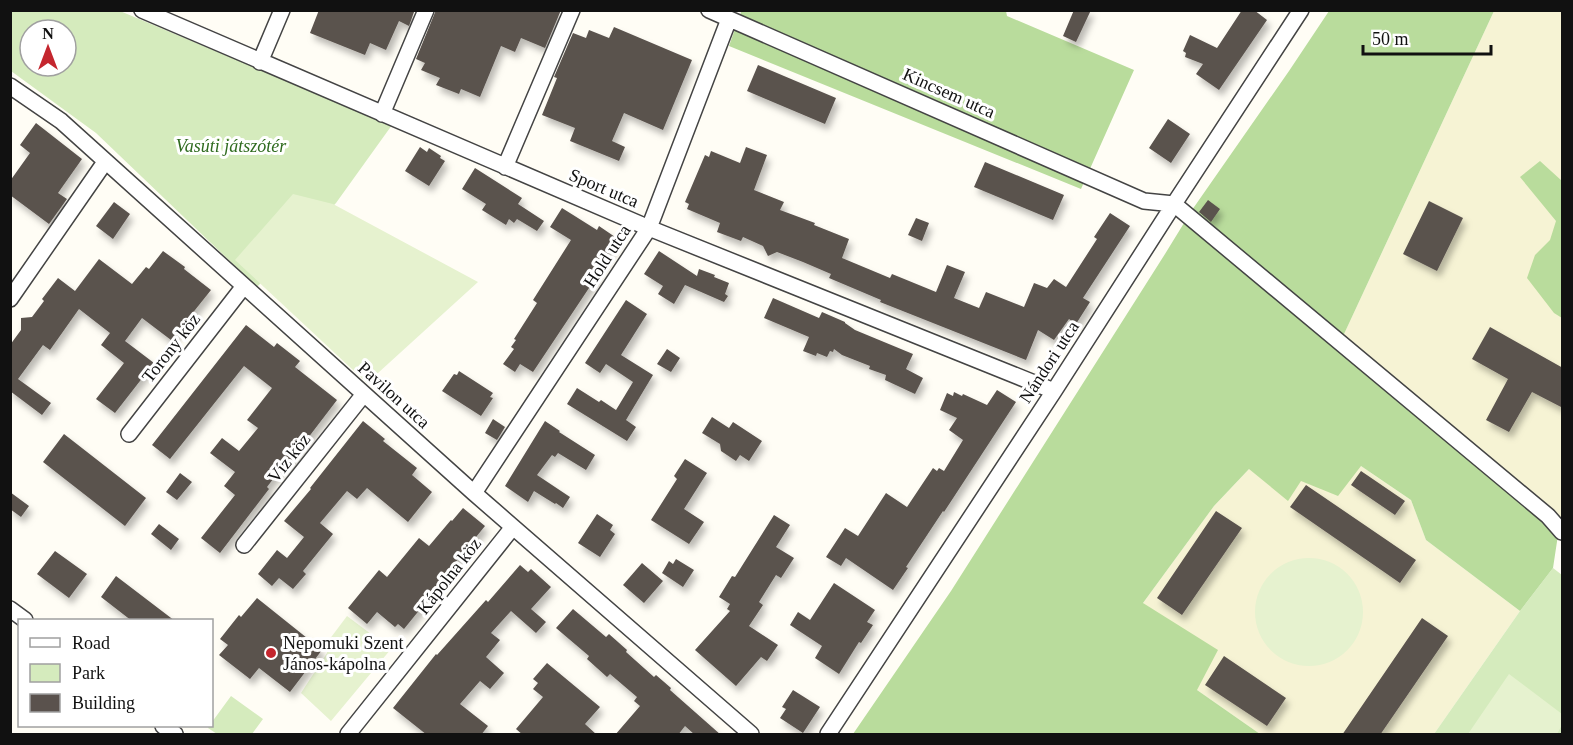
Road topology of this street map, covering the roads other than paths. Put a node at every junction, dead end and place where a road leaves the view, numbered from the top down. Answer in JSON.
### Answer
{"nodes":[{"id":1,"x":141,"y":10,"type":"edge"},
{"id":2,"x":282,"y":10,"type":"edge"},
{"id":3,"x":426,"y":10,"type":"edge"},
{"id":4,"x":573,"y":10,"type":"edge"},
{"id":5,"x":709,"y":10,"type":"edge"},
{"id":6,"x":1301,"y":10,"type":"edge"},
{"id":7,"x":729,"y":19,"type":"junction"},
{"id":8,"x":260,"y":62,"type":"junction"},
{"id":9,"x":10,"y":86,"type":"edge"},
{"id":10,"x":382,"y":114,"type":"junction"},
{"id":11,"x":105,"y":162,"type":"junction"},
{"id":12,"x":506,"y":167,"type":"junction"},
{"id":13,"x":1174,"y":204,"type":"junction"},
{"id":14,"x":649,"y":228,"type":"junction"},
{"id":15,"x":244,"y":286,"type":"junction"},
{"id":16,"x":10,"y":299,"type":"edge"},
{"id":17,"x":1054,"y":391,"type":"junction"},
{"id":18,"x":364,"y":394,"type":"junction"},
{"id":19,"x":129,"y":434,"type":"dead end"},
{"id":20,"x":474,"y":494,"type":"junction"},
{"id":21,"x":513,"y":527,"type":"junction"},
{"id":22,"x":1563,"y":532,"type":"edge"},
{"id":23,"x":244,"y":545,"type":"dead end"},
{"id":24,"x":10,"y":609,"type":"edge"},
{"id":25,"x":22,"y":619,"type":"edge"},
{"id":26,"x":348,"y":735,"type":"edge"},
{"id":27,"x":751,"y":735,"type":"edge"},
{"id":28,"x":828,"y":735,"type":"edge"}],
"edges":[{"from":1,"to":8,"type":"street","name":"Sport utca"},
{"from":2,"to":8,"type":"street"},
{"from":3,"to":10,"type":"street"},
{"from":4,"to":12,"type":"street"},
{"from":5,"to":7,"type":"street","name":"Kincsem utca"},
{"from":6,"to":13,"type":"street","name":"Nándori utca"},
{"from":7,"to":13,"type":"street","name":"Kincsem utca"},
{"from":7,"to":14,"type":"street","name":"Hold utca"},
{"from":8,"to":10,"type":"street","name":"Sport utca"},
{"from":9,"to":11,"type":"street","name":"Pavilon utca"},
{"from":10,"to":12,"type":"street","name":"Sport utca"},
{"from":11,"to":15,"type":"street","name":"Pavilon utca"},
{"from":11,"to":16,"type":"street"},
{"from":12,"to":14,"type":"street","name":"Sport utca"},
{"from":13,"to":17,"type":"street","name":"Nándori utca"},
{"from":13,"to":22,"type":"street"},
{"from":14,"to":17,"type":"street","name":"Sport utca"},
{"from":14,"to":20,"type":"street","name":"Hold utca"},
{"from":15,"to":18,"type":"street","name":"Pavilon utca"},
{"from":15,"to":19,"type":"street","name":"Torony köz"},
{"from":17,"to":28,"type":"street","name":"Nándori utca"},
{"from":18,"to":20,"type":"street","name":"Pavilon utca"},
{"from":18,"to":23,"type":"street","name":"Víz köz"},
{"from":20,"to":21,"type":"street","name":"Pavilon utca"},
{"from":21,"to":26,"type":"street","name":"Kápolna köz"},
{"from":21,"to":27,"type":"street","name":"Pavilon utca"},
{"from":24,"to":25,"type":"street"}]}
